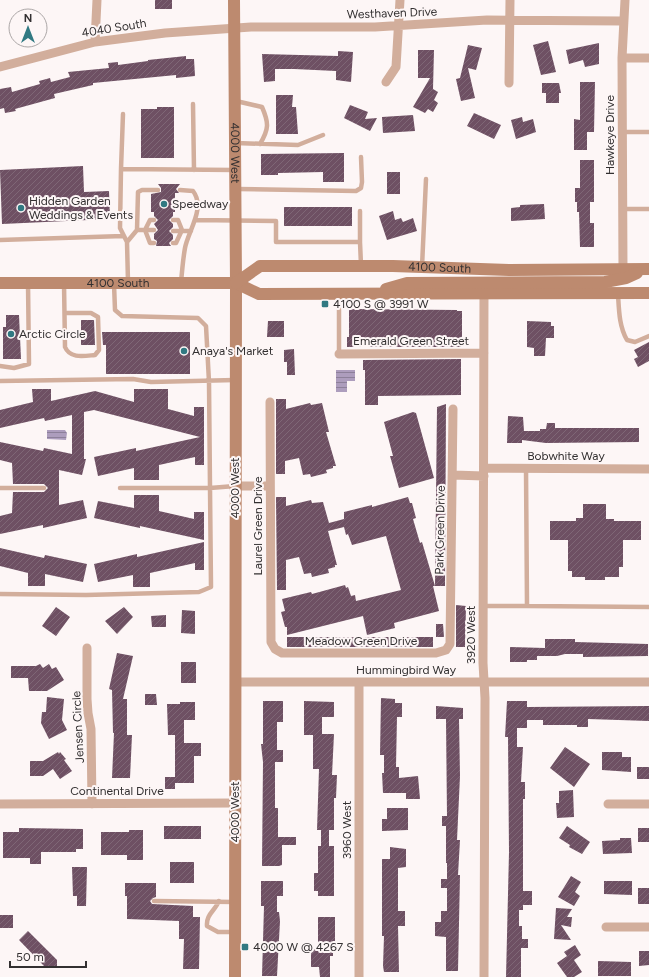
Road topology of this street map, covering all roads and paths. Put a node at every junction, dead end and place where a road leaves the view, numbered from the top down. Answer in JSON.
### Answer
{"nodes":[{"id":1,"x":97,"y":0,"type":"edge"},
{"id":2,"x":234,"y":0,"type":"edge"},
{"id":3,"x":400,"y":0,"type":"edge"},
{"id":4,"x":510,"y":0,"type":"edge"},
{"id":5,"x":625,"y":0,"type":"edge"},
{"id":6,"x":510,"y":20,"type":"junction"},
{"id":7,"x":623,"y":21,"type":"junction"},
{"id":8,"x":398,"y":25,"type":"junction"},
{"id":9,"x":234,"y":29,"type":"junction"},
{"id":10,"x":95,"y":42,"type":"junction"},
{"id":11,"x":622,"y":58,"type":"junction"},
{"id":12,"x":649,"y":58,"type":"edge"},
{"id":13,"x":0,"y":67,"type":"edge"},
{"id":14,"x":386,"y":82,"type":"dead end"},
{"id":15,"x":509,"y":83,"type":"dead end"},
{"id":16,"x":234,"y":100,"type":"junction"},
{"id":17,"x":193,"y":104,"type":"dead end"},
{"id":18,"x":123,"y":114,"type":"dead end"},
{"id":19,"x":622,"y":132,"type":"junction"},
{"id":20,"x":649,"y":132,"type":"edge"},
{"id":21,"x":323,"y":135,"type":"dead end"},
{"id":22,"x":234,"y":143,"type":"junction"},
{"id":23,"x":260,"y":144,"type":"junction"},
{"id":24,"x":361,"y":156,"type":"dead end"},
{"id":25,"x":121,"y":169,"type":"junction"},
{"id":26,"x":194,"y":170,"type":"junction"},
{"id":27,"x":235,"y":170,"type":"junction"},
{"id":28,"x":426,"y":179,"type":"dead end"},
{"id":29,"x":235,"y":189,"type":"junction"},
{"id":30,"x":158,"y":190,"type":"dead end"},
{"id":31,"x":180,"y":190,"type":"dead end"},
{"id":32,"x":623,"y":209,"type":"junction"},
{"id":33,"x":649,"y":209,"type":"edge"},
{"id":34,"x":360,"y":211,"type":"dead end"},
{"id":35,"x":154,"y":220,"type":"dead end"},
{"id":36,"x":173,"y":220,"type":"dead end"},
{"id":37,"x":196,"y":220,"type":"junction"},
{"id":38,"x":235,"y":220,"type":"junction"},
{"id":39,"x":137,"y":230,"type":"junction"},
{"id":40,"x":145,"y":230,"type":"junction"},
{"id":41,"x":154,"y":230,"type":"dead end"},
{"id":42,"x":182,"y":230,"type":"junction"},
{"id":43,"x":173,"y":231,"type":"dead end"},
{"id":44,"x":191,"y":231,"type":"junction"},
{"id":45,"x":123,"y":236,"type":"junction"},
{"id":46,"x":0,"y":240,"type":"edge"},
{"id":47,"x":127,"y":242,"type":"junction"},
{"id":48,"x":360,"y":242,"type":"junction"},
{"id":49,"x":154,"y":243,"type":"dead end"},
{"id":50,"x":173,"y":243,"type":"dead end"},
{"id":51,"x":361,"y":266,"type":"junction"},
{"id":52,"x":422,"y":267,"type":"junction"},
{"id":53,"x":647,"y":268,"type":"edge"},
{"id":54,"x":623,"y":270,"type":"junction"},
{"id":55,"x":0,"y":283,"type":"edge"},
{"id":56,"x":28,"y":283,"type":"junction"},
{"id":57,"x":64,"y":283,"type":"junction"},
{"id":58,"x":114,"y":283,"type":"junction"},
{"id":59,"x":128,"y":283,"type":"junction"},
{"id":60,"x":181,"y":283,"type":"junction"},
{"id":61,"x":236,"y":283,"type":"junction"},
{"id":62,"x":649,"y":292,"type":"edge"},
{"id":63,"x":374,"y":293,"type":"junction"},
{"id":64,"x":484,"y":293,"type":"junction"},
{"id":65,"x":618,"y":293,"type":"junction"},
{"id":66,"x":339,"y":294,"type":"junction"},
{"id":67,"x":64,"y":313,"type":"junction"},
{"id":68,"x":649,"y":336,"type":"edge"},
{"id":69,"x":484,"y":353,"type":"junction"},
{"id":70,"x":338,"y":354,"type":"joint"},
{"id":71,"x":0,"y":366,"type":"edge"},
{"id":72,"x":235,"y":380,"type":"junction"},
{"id":73,"x":0,"y":381,"type":"edge"},
{"id":74,"x":209,"y":382,"type":"junction"},
{"id":75,"x":270,"y":402,"type":"dead end"},
{"id":76,"x":453,"y":409,"type":"dead end"},
{"id":77,"x":526,"y":468,"type":"junction"},
{"id":78,"x":649,"y":469,"type":"edge"},
{"id":79,"x":484,"y":472,"type":"junction"},
{"id":80,"x":453,"y":475,"type":"junction"},
{"id":81,"x":235,"y":486,"type":"junction"},
{"id":82,"x":270,"y":486,"type":"junction"},
{"id":83,"x":0,"y":488,"type":"edge"},
{"id":84,"x":44,"y":488,"type":"dead end"},
{"id":85,"x":120,"y":488,"type":"dead end"},
{"id":86,"x":210,"y":488,"type":"junction"},
{"id":87,"x":0,"y":594,"type":"edge"},
{"id":88,"x":483,"y":606,"type":"junction"},
{"id":89,"x":527,"y":606,"type":"junction"},
{"id":90,"x":649,"y":607,"type":"edge"},
{"id":91,"x":87,"y":648,"type":"dead end"},
{"id":92,"x":275,"y":649,"type":"joint"},
{"id":93,"x":446,"y":650,"type":"joint"},
{"id":94,"x":235,"y":682,"type":"junction"},
{"id":95,"x":359,"y":682,"type":"junction"},
{"id":96,"x":484,"y":682,"type":"junction"},
{"id":97,"x":649,"y":682,"type":"edge"},
{"id":98,"x":235,"y":803,"type":"junction"},
{"id":99,"x":0,"y":804,"type":"edge"},
{"id":100,"x":92,"y":804,"type":"junction"},
{"id":101,"x":608,"y":804,"type":"dead end"},
{"id":102,"x":649,"y":804,"type":"edge"},
{"id":103,"x":154,"y":901,"type":"dead end"},
{"id":104,"x":219,"y":902,"type":"junction"},
{"id":105,"x":235,"y":902,"type":"junction"},
{"id":106,"x":606,"y":927,"type":"dead end"},
{"id":107,"x":649,"y":927,"type":"edge"},
{"id":108,"x":235,"y":932,"type":"junction"},
{"id":109,"x":235,"y":977,"type":"edge"},
{"id":110,"x":359,"y":977,"type":"edge"},
{"id":111,"x":484,"y":977,"type":"edge"}],
"edges":[{"from":1,"to":10,"type":"street"},
{"from":2,"to":9,"type":"main road","name":"4000 West"},
{"from":3,"to":8,"type":"street"},
{"from":4,"to":6,"type":"street"},
{"from":5,"to":7,"type":"street","name":"Hawkeye Drive"},
{"from":6,"to":7,"type":"street","name":"Westhaven Drive"},
{"from":6,"to":8,"type":"street","name":"Westhaven Drive"},
{"from":6,"to":15,"type":"street"},
{"from":7,"to":11,"type":"street","name":"Hawkeye Drive"},
{"from":8,"to":9,"type":"street","name":"Westhaven Drive"},
{"from":8,"to":14,"type":"street"},
{"from":9,"to":10,"type":"street","name":"4040 South"},
{"from":9,"to":16,"type":"main road","name":"4000 West"},
{"from":10,"to":13,"type":"street","name":"4040 South"},
{"from":11,"to":12,"type":"street"},
{"from":11,"to":19,"type":"street","name":"Hawkeye Drive"},
{"from":16,"to":22,"type":"main road","name":"4000 West"},
{"from":16,"to":23,"type":"lane"},
{"from":17,"to":26,"type":"lane"},
{"from":18,"to":25,"type":"lane"},
{"from":19,"to":20,"type":"lane"},
{"from":19,"to":32,"type":"street","name":"Hawkeye Drive"},
{"from":21,"to":23,"type":"lane"},
{"from":22,"to":23,"type":"lane"},
{"from":22,"to":27,"type":"main road","name":"4000 West"},
{"from":24,"to":29,"type":"lane"},
{"from":25,"to":26,"type":"lane"},
{"from":25,"to":45,"type":"lane"},
{"from":26,"to":27,"type":"lane"},
{"from":27,"to":29,"type":"main road","name":"4000 West"},
{"from":28,"to":52,"type":"lane"},
{"from":29,"to":38,"type":"main road","name":"4000 West"},
{"from":30,"to":39,"type":"lane"},
{"from":31,"to":37,"type":"lane"},
{"from":32,"to":33,"type":"lane"},
{"from":32,"to":54,"type":"street","name":"Hawkeye Drive"},
{"from":34,"to":48,"type":"lane"},
{"from":35,"to":40,"type":"lane"},
{"from":36,"to":42,"type":"lane"},
{"from":37,"to":38,"type":"lane"},
{"from":37,"to":44,"type":"lane"},
{"from":38,"to":48,"type":"lane"},
{"from":38,"to":61,"type":"main road","name":"4000 West"},
{"from":39,"to":40,"type":"lane"},
{"from":39,"to":47,"type":"lane"},
{"from":40,"to":41,"type":"lane"},
{"from":40,"to":49,"type":"lane"},
{"from":42,"to":43,"type":"lane"},
{"from":42,"to":44,"type":"lane"},
{"from":42,"to":50,"type":"lane"},
{"from":44,"to":60,"type":"lane"},
{"from":45,"to":46,"type":"lane"},
{"from":45,"to":47,"type":"lane"},
{"from":47,"to":59,"type":"lane"},
{"from":48,"to":51,"type":"lane"},
{"from":51,"to":52,"type":"main road","name":"4100 South"},
{"from":51,"to":61,"type":"main road","name":"4100 South"},
{"from":52,"to":54,"type":"main road","name":"4100 South"},
{"from":53,"to":54,"type":"main road","name":"4100 South"},
{"from":53,"to":63,"type":"main road"},
{"from":55,"to":56,"type":"main road","name":"4100 South"},
{"from":56,"to":57,"type":"main road","name":"4100 South"},
{"from":56,"to":71,"type":"lane"},
{"from":57,"to":58,"type":"main road","name":"4100 South"},
{"from":57,"to":67,"type":"lane"},
{"from":58,"to":59,"type":"main road","name":"4100 South"},
{"from":58,"to":74,"type":"lane"},
{"from":59,"to":60,"type":"main road","name":"4100 South"},
{"from":60,"to":61,"type":"main road","name":"4100 South"},
{"from":61,"to":66,"type":"main road","name":"4100 South"},
{"from":61,"to":72,"type":"main road","name":"4000 West"},
{"from":62,"to":65,"type":"main road","name":"4100 South"},
{"from":63,"to":64,"type":"main road","name":"4100 South"},
{"from":63,"to":66,"type":"main road","name":"4100 South"},
{"from":64,"to":65,"type":"main road","name":"4100 South"},
{"from":64,"to":69,"type":"street","name":"3920 West"},
{"from":65,"to":68,"type":"lane"},
{"from":66,"to":70,"type":"lane"},
{"from":67,"to":67,"type":"lane"},
{"from":69,"to":70,"type":"street","name":"Emerald Green Street"},
{"from":69,"to":79,"type":"street","name":"3920 West"},
{"from":72,"to":74,"type":"lane"},
{"from":72,"to":81,"type":"main road","name":"4000 West"},
{"from":73,"to":74,"type":"lane"},
{"from":74,"to":86,"type":"lane"},
{"from":75,"to":82,"type":"street","name":"Laurel Green Drive"},
{"from":76,"to":80,"type":"street","name":"Park Green Drive"},
{"from":77,"to":78,"type":"street","name":"Bobwhite Way"},
{"from":77,"to":79,"type":"street","name":"Bobwhite Way"},
{"from":77,"to":89,"type":"lane"},
{"from":79,"to":80,"type":"street","name":"Bobwhite Way"},
{"from":79,"to":88,"type":"street","name":"3920 West"},
{"from":80,"to":93,"type":"street","name":"Park Green Drive"},
{"from":81,"to":82,"type":"street"},
{"from":81,"to":86,"type":"lane"},
{"from":81,"to":94,"type":"main road","name":"4000 West"},
{"from":82,"to":92,"type":"street","name":"Laurel Green Drive"},
{"from":83,"to":84,"type":"lane"},
{"from":85,"to":86,"type":"lane"},
{"from":86,"to":87,"type":"lane"},
{"from":88,"to":89,"type":"lane"},
{"from":88,"to":96,"type":"street","name":"3920 West"},
{"from":89,"to":90,"type":"lane"},
{"from":91,"to":100,"type":"street","name":"Jensen Circle"},
{"from":92,"to":93,"type":"street","name":"Meadow Green Drive"},
{"from":94,"to":95,"type":"street","name":"Hummingbird Way"},
{"from":94,"to":98,"type":"main road","name":"4000 West"},
{"from":95,"to":96,"type":"street","name":"Hummingbird Way"},
{"from":95,"to":110,"type":"street","name":"3960 West"},
{"from":96,"to":97,"type":"street","name":"Hummingbird Way"},
{"from":96,"to":111,"type":"street","name":"3920 West"},
{"from":98,"to":100,"type":"street","name":"Continental Drive"},
{"from":98,"to":105,"type":"main road","name":"4000 West"},
{"from":99,"to":100,"type":"street","name":"Continental Drive"},
{"from":101,"to":102,"type":"street"},
{"from":103,"to":104,"type":"lane"},
{"from":104,"to":105,"type":"lane"},
{"from":104,"to":108,"type":"lane"},
{"from":105,"to":108,"type":"main road","name":"4000 West"},
{"from":106,"to":107,"type":"street"},
{"from":108,"to":109,"type":"main road","name":"4000 West"}]}
